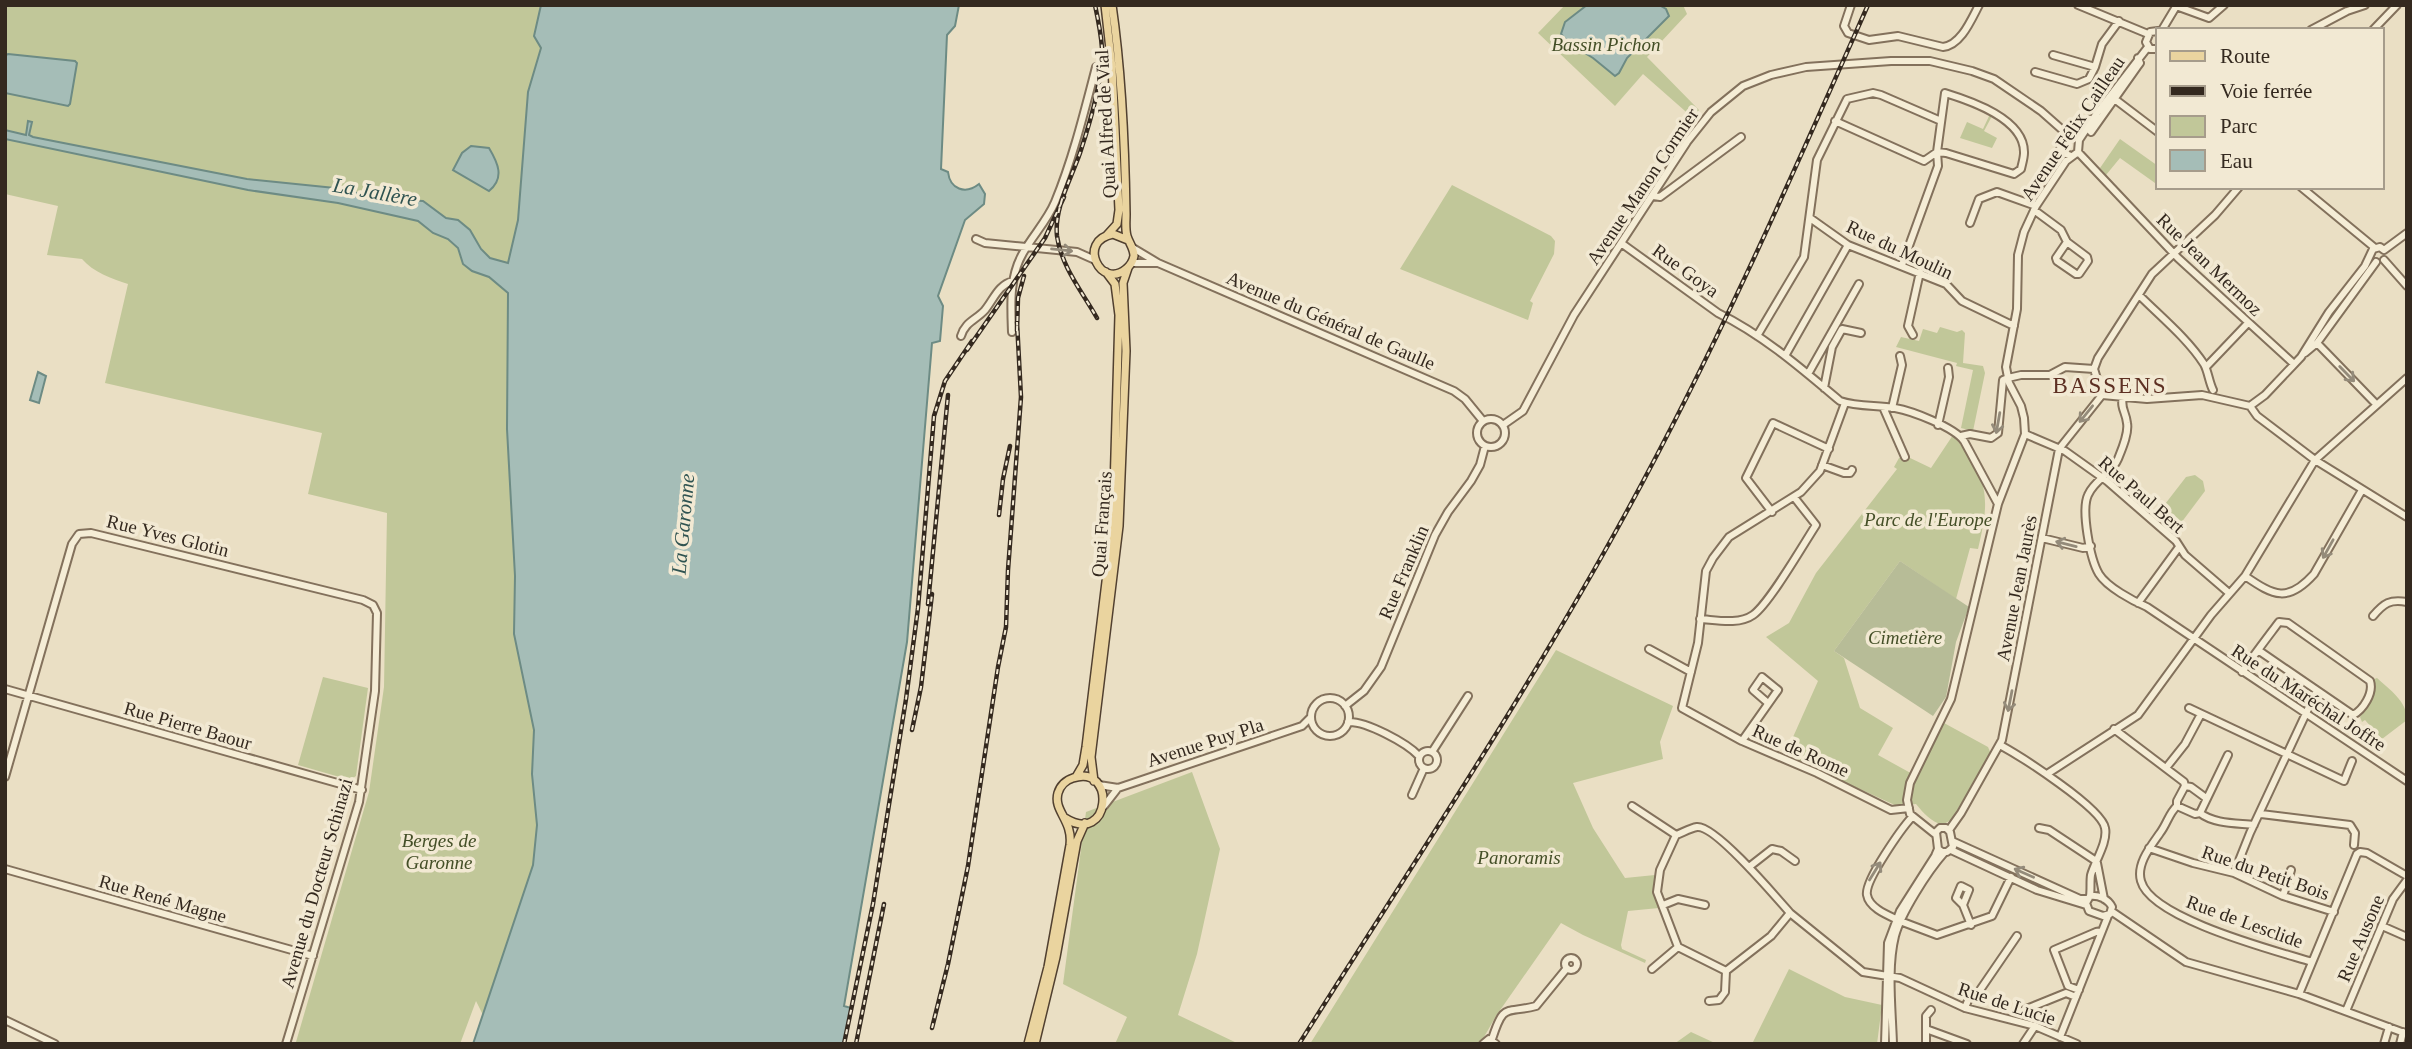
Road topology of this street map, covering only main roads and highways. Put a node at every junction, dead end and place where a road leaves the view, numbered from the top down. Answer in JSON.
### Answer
{"nodes":[{"id":1,"x":1105,"y":5,"type":"edge"},
{"id":2,"x":1112,"y":5,"type":"edge"},
{"id":3,"x":1107,"y":235,"type":"junction"},
{"id":4,"x":1128,"y":240,"type":"junction"},
{"id":5,"x":1130,"y":266,"type":"junction"},
{"id":6,"x":1106,"y":272,"type":"junction"},
{"id":7,"x":1076,"y":777,"type":"junction"},
{"id":8,"x":1097,"y":783,"type":"junction"},
{"id":9,"x":1065,"y":818,"type":"junction"},
{"id":10,"x":1084,"y":824,"type":"junction"},
{"id":11,"x":1028,"y":1044,"type":"edge"},
{"id":12,"x":1035,"y":1044,"type":"edge"}],
"edges":[{"from":1,"to":3,"type":"main road","name":"Quai Alfred de Vial"},
{"from":2,"to":4,"type":"main road","name":"Quai Alfred de Vial"},
{"from":3,"to":4,"type":"main road"},
{"from":3,"to":6,"type":"main road"},
{"from":4,"to":5,"type":"main road"},
{"from":5,"to":6,"type":"main road"},
{"from":5,"to":8,"type":"main road","name":"Quai Français"},
{"from":6,"to":7,"type":"main road","name":"Quai Français"},
{"from":7,"to":8,"type":"main road"},
{"from":7,"to":9,"type":"main road"},
{"from":8,"to":10,"type":"main road"},
{"from":9,"to":10,"type":"main road"},
{"from":9,"to":11,"type":"main road"},
{"from":10,"to":12,"type":"main road"}]}
